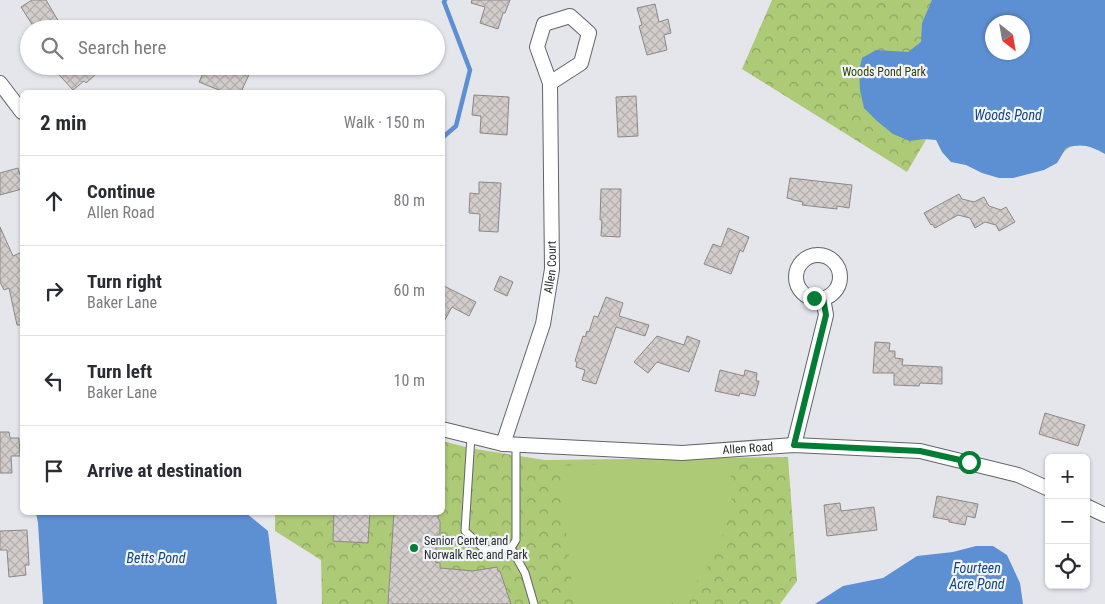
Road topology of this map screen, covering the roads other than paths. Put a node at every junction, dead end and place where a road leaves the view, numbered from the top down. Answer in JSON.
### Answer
{"nodes":[{"id":1,"x":550,"y":83,"type":"junction"},
{"id":2,"x":2,"y":90,"type":"edge"},
{"id":3,"x":20,"y":110,"type":"edge"},
{"id":4,"x":823,"y":298,"type":"dead end"},
{"id":5,"x":445,"y":430,"type":"edge"},
{"id":6,"x":470,"y":436,"type":"junction"},
{"id":7,"x":510,"y":445,"type":"junction"},
{"id":8,"x":794,"y":445,"type":"junction"},
{"id":9,"x":1045,"y":487,"type":"edge"},
{"id":10,"x":1090,"y":508,"type":"edge"},
{"id":11,"x":1105,"y":515,"type":"edge"},
{"id":12,"x":511,"y":548,"type":"junction"},
{"id":13,"x":534,"y":604,"type":"edge"}],
"edges":[{"from":1,"to":1,"type":"street","name":"Allen Court"},
{"from":1,"to":7,"type":"street","name":"Allen Court"},
{"from":2,"to":3,"type":"street"},
{"from":4,"to":8,"type":"street"},
{"from":5,"to":6,"type":"street","name":"Allen Road"},
{"from":6,"to":7,"type":"street","name":"Allen Road"},
{"from":6,"to":12,"type":"lane"},
{"from":7,"to":8,"type":"street","name":"Allen Road"},
{"from":7,"to":12,"type":"lane"},
{"from":8,"to":9,"type":"street","name":"Allen Road"},
{"from":10,"to":11,"type":"street"},
{"from":12,"to":13,"type":"lane"}]}
